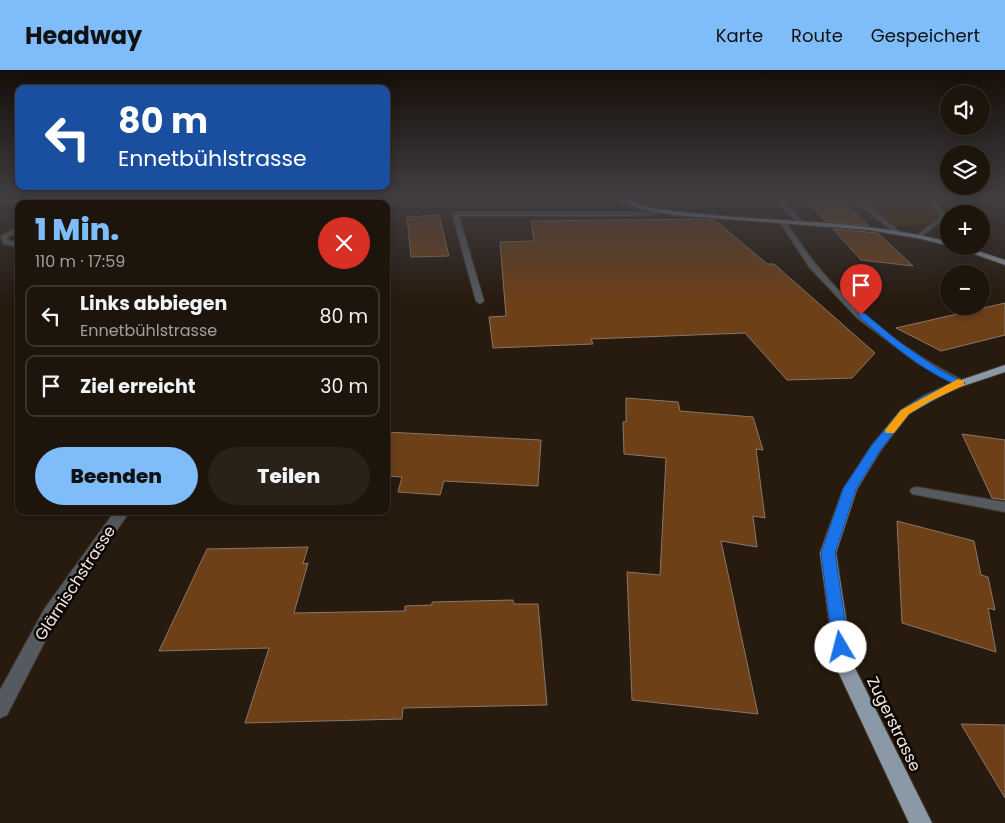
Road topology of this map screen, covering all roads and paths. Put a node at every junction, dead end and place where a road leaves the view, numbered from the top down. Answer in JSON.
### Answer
{"nodes":[{"id":1,"x":12,"y":232,"type":"edge"},
{"id":2,"x":460,"y":232,"type":"edge"},
{"id":3,"x":790,"y":232,"type":"edge"},
{"id":4,"x":897,"y":232,"type":"edge"},
{"id":5,"x":924,"y":232,"type":"edge"},
{"id":6,"x":919,"y":236,"type":"junction"},
{"id":7,"x":940,"y":242,"type":"edge"},
{"id":8,"x":15,"y":244,"type":"edge"},
{"id":9,"x":981,"y":255,"type":"edge"},
{"id":10,"x":1005,"y":263,"type":"edge"},
{"id":11,"x":480,"y":301,"type":"dead end"},
{"id":12,"x":1005,"y":368,"type":"edge"},
{"id":13,"x":960,"y":383,"type":"junction"},
{"id":14,"x":917,"y":491,"type":"dead end"},
{"id":15,"x":1005,"y":507,"type":"edge"},
{"id":16,"x":120,"y":515,"type":"edge"},
{"id":17,"x":0,"y":709,"type":"edge"},
{"id":18,"x":921,"y":823,"type":"edge"}],
"edges":[{"from":1,"to":8,"type":"street"},
{"from":2,"to":11,"type":"street"},
{"from":3,"to":13,"type":"street"},
{"from":4,"to":6,"type":"main road"},
{"from":5,"to":6,"type":"street"},
{"from":6,"to":7,"type":"main road"},
{"from":9,"to":10,"type":"main road"},
{"from":12,"to":13,"type":"main road","name":"Zugerstrasse"},
{"from":13,"to":18,"type":"main road","name":"Zugerstrasse"},
{"from":14,"to":15,"type":"street"},
{"from":16,"to":17,"type":"street","name":"Glärnischstrasse"}]}
